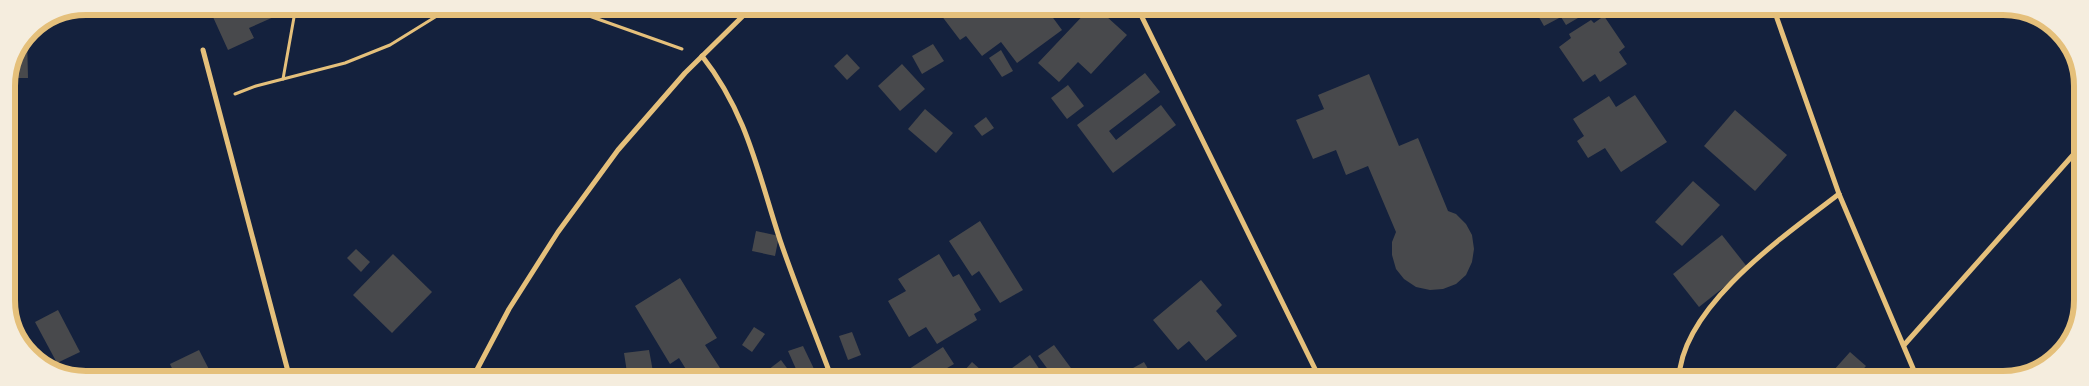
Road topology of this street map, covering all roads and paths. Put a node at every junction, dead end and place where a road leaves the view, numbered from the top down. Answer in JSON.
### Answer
{"nodes":[{"id":1,"x":294,"y":15,"type":"edge"},
{"id":2,"x":438,"y":15,"type":"edge"},
{"id":3,"x":586,"y":15,"type":"edge"},
{"id":4,"x":743,"y":15,"type":"edge"},
{"id":5,"x":1141,"y":15,"type":"edge"},
{"id":6,"x":1776,"y":15,"type":"edge"},
{"id":7,"x":203,"y":50,"type":"dead end"},
{"id":8,"x":702,"y":56,"type":"junction"},
{"id":9,"x":283,"y":79,"type":"junction"},
{"id":10,"x":217,"y":102,"type":"junction"},
{"id":11,"x":2074,"y":154,"type":"edge"},
{"id":12,"x":1839,"y":194,"type":"junction"},
{"id":13,"x":1905,"y":344,"type":"junction"},
{"id":14,"x":288,"y":371,"type":"edge"},
{"id":15,"x":476,"y":371,"type":"edge"},
{"id":16,"x":829,"y":371,"type":"edge"},
{"id":17,"x":1316,"y":371,"type":"edge"},
{"id":18,"x":1679,"y":371,"type":"edge"},
{"id":19,"x":1915,"y":371,"type":"edge"}],
"edges":[{"from":1,"to":9,"type":"path"},
{"from":2,"to":9,"type":"path"},
{"from":3,"to":8,"type":"path"},
{"from":4,"to":8,"type":"street"},
{"from":5,"to":17,"type":"street"},
{"from":6,"to":12,"type":"street"},
{"from":7,"to":10,"type":"street"},
{"from":8,"to":15,"type":"street"},
{"from":8,"to":16,"type":"street"},
{"from":9,"to":10,"type":"path"},
{"from":10,"to":14,"type":"street"},
{"from":11,"to":13,"type":"street"},
{"from":12,"to":13,"type":"street"},
{"from":12,"to":18,"type":"street"},
{"from":13,"to":19,"type":"street"}]}
